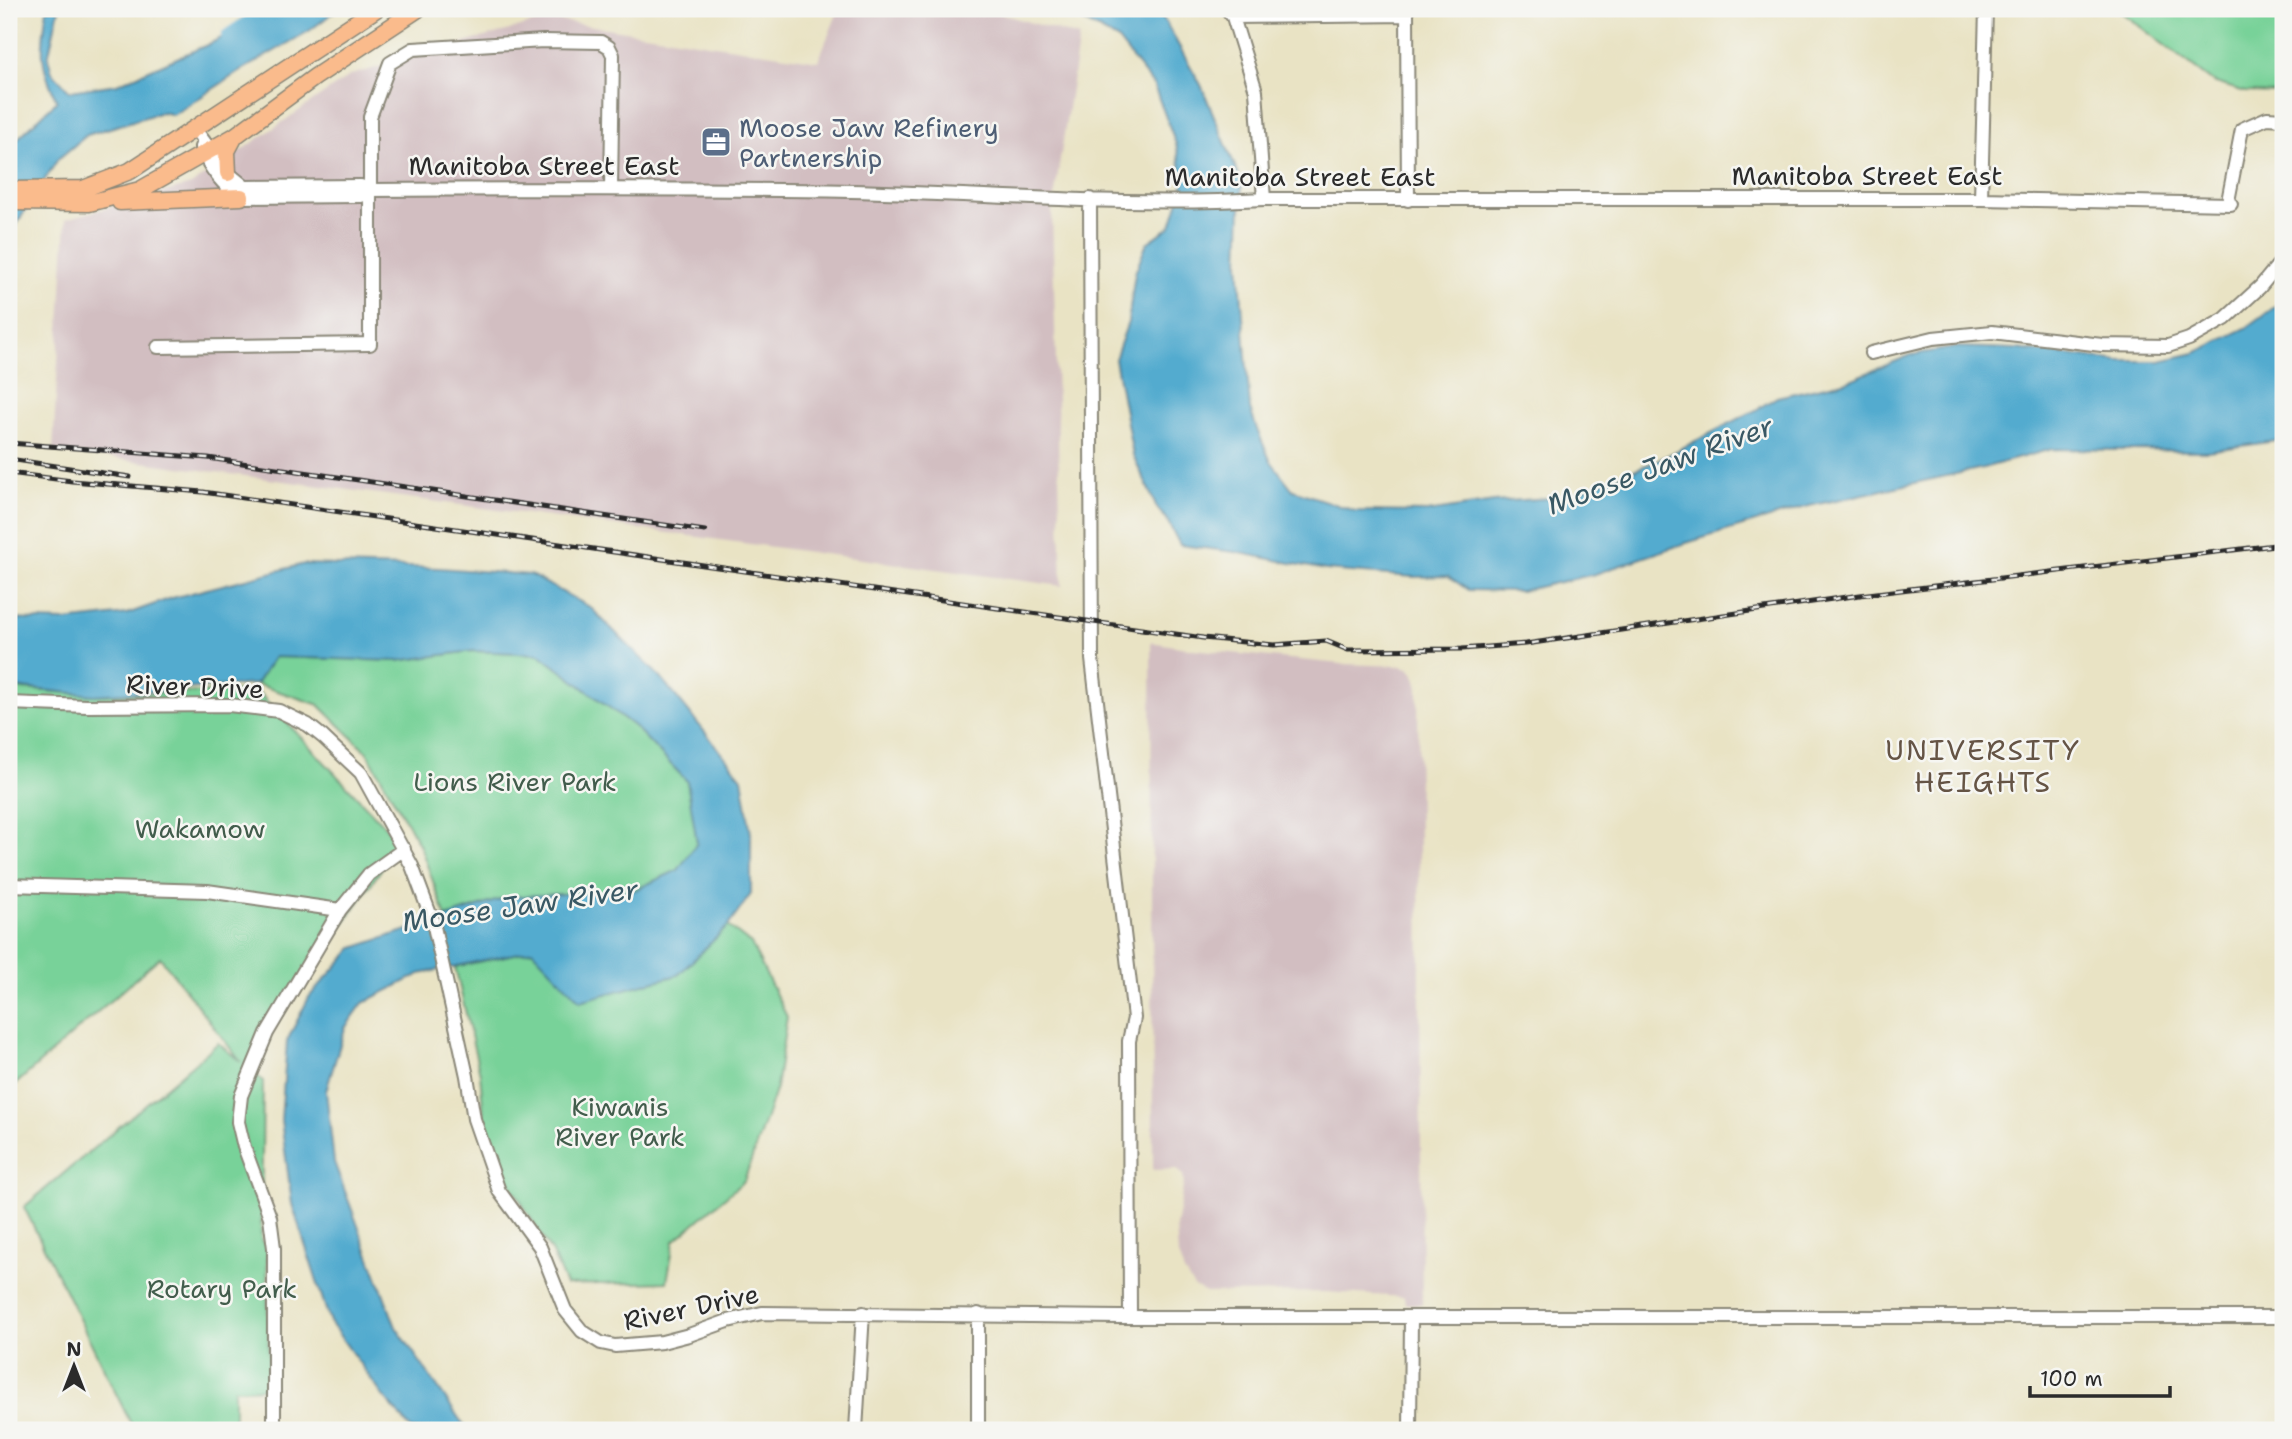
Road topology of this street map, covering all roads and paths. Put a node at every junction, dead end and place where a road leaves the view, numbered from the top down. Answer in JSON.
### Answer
{"nodes":[{"id":1,"x":376,"y":9,"type":"edge"},
{"id":2,"x":418,"y":9,"type":"edge"},
{"id":3,"x":1986,"y":9,"type":"edge"},
{"id":4,"x":1407,"y":12,"type":"edge"},
{"id":5,"x":1230,"y":13,"type":"edge"},
{"id":6,"x":2283,"y":119,"type":"edge"},
{"id":7,"x":194,"y":128,"type":"junction"},
{"id":8,"x":235,"y":136,"type":"junction"},
{"id":9,"x":208,"y":153,"type":"junction"},
{"id":10,"x":228,"y":173,"type":"junction"},
{"id":11,"x":611,"y":189,"type":"junction"},
{"id":12,"x":9,"y":190,"type":"edge"},
{"id":13,"x":369,"y":193,"type":"junction"},
{"id":14,"x":69,"y":196,"type":"junction"},
{"id":15,"x":241,"y":197,"type":"junction"},
{"id":16,"x":1980,"y":199,"type":"junction"},
{"id":17,"x":1090,"y":200,"type":"junction"},
{"id":18,"x":1264,"y":200,"type":"junction"},
{"id":19,"x":1408,"y":200,"type":"junction"},
{"id":20,"x":9,"y":202,"type":"edge"},
{"id":21,"x":89,"y":203,"type":"junction"},
{"id":22,"x":2283,"y":258,"type":"edge"},
{"id":23,"x":158,"y":346,"type":"dead end"},
{"id":24,"x":1871,"y":353,"type":"dead end"},
{"id":25,"x":9,"y":704,"type":"edge"},
{"id":26,"x":404,"y":849,"type":"junction"},
{"id":27,"x":9,"y":885,"type":"edge"},
{"id":28,"x":340,"y":910,"type":"junction"},
{"id":29,"x":863,"y":1314,"type":"junction"},
{"id":30,"x":978,"y":1314,"type":"junction"},
{"id":31,"x":1124,"y":1317,"type":"junction"},
{"id":32,"x":1411,"y":1317,"type":"junction"},
{"id":33,"x":2283,"y":1317,"type":"edge"},
{"id":34,"x":274,"y":1430,"type":"edge"},
{"id":35,"x":856,"y":1430,"type":"edge"},
{"id":36,"x":978,"y":1430,"type":"edge"},
{"id":37,"x":1410,"y":1430,"type":"edge"}],
"edges":[{"from":1,"to":7,"type":"main road"},
{"from":2,"to":8,"type":"main road"},
{"from":3,"to":16,"type":"street"},
{"from":4,"to":5,"type":"street"},
{"from":4,"to":19,"type":"street"},
{"from":5,"to":18,"type":"street"},
{"from":6,"to":16,"type":"street","name":"Manitoba Street East"},
{"from":7,"to":9,"type":"street"},
{"from":7,"to":14,"type":"main road"},
{"from":8,"to":9,"type":"main road"},
{"from":8,"to":10,"type":"main road"},
{"from":9,"to":10,"type":"street"},
{"from":9,"to":15,"type":"street"},
{"from":9,"to":21,"type":"main road"},
{"from":10,"to":13,"type":"street","name":"Manitoba Street East"},
{"from":11,"to":13,"type":"street","name":"Manitoba Street East"},
{"from":11,"to":13,"type":"street"},
{"from":11,"to":17,"type":"street","name":"Manitoba Street East"},
{"from":12,"to":14,"type":"main road"},
{"from":13,"to":15,"type":"street","name":"Manitoba Street East"},
{"from":13,"to":23,"type":"street"},
{"from":14,"to":20,"type":"main road"},
{"from":14,"to":21,"type":"main road"},
{"from":15,"to":21,"type":"main road"},
{"from":16,"to":19,"type":"street","name":"Manitoba Street East"},
{"from":17,"to":18,"type":"street","name":"Manitoba Street East"},
{"from":17,"to":31,"type":"street"},
{"from":18,"to":19,"type":"street","name":"Manitoba Street East"},
{"from":22,"to":24,"type":"street"},
{"from":25,"to":26,"type":"street","name":"River Drive"},
{"from":26,"to":28,"type":"street"},
{"from":26,"to":29,"type":"street","name":"River Drive"},
{"from":27,"to":28,"type":"street"},
{"from":28,"to":34,"type":"street"},
{"from":29,"to":30,"type":"street","name":"River Drive"},
{"from":29,"to":35,"type":"street"},
{"from":30,"to":31,"type":"street","name":"River Drive"},
{"from":30,"to":36,"type":"street"},
{"from":31,"to":32,"type":"street","name":"River Drive"},
{"from":32,"to":33,"type":"street","name":"River Drive"},
{"from":32,"to":37,"type":"street"}]}
